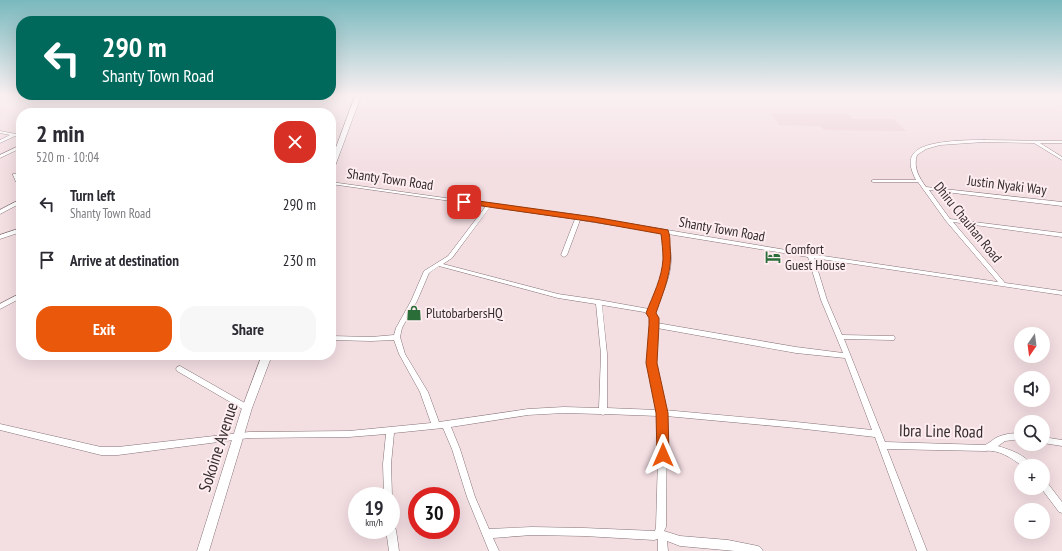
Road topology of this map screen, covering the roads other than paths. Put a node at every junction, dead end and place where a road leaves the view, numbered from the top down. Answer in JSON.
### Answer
{"nodes":[{"id":1,"x":348,"y":122,"type":"edge"},
{"id":2,"x":0,"y":132,"type":"edge"},
{"id":3,"x":14,"y":135,"type":"joint"},
{"id":4,"x":0,"y":142,"type":"edge"},
{"id":5,"x":1036,"y":142,"type":"junction"},
{"id":6,"x":1062,"y":142,"type":"edge"},
{"id":7,"x":16,"y":149,"type":"edge"},
{"id":8,"x":336,"y":155,"type":"edge"},
{"id":9,"x":0,"y":157,"type":"edge"},
{"id":10,"x":1062,"y":159,"type":"edge"},
{"id":11,"x":873,"y":180,"type":"dead end"},
{"id":12,"x":920,"y":181,"type":"junction"},
{"id":13,"x":336,"y":184,"type":"edge"},
{"id":14,"x":925,"y":188,"type":"junction"},
{"id":15,"x":16,"y":204,"type":"edge"},
{"id":16,"x":490,"y":204,"type":"junction"},
{"id":17,"x":1062,"y":204,"type":"edge"},
{"id":18,"x":0,"y":212,"type":"edge"},
{"id":19,"x":578,"y":217,"type":"junction"},
{"id":20,"x":948,"y":220,"type":"junction"},
{"id":21,"x":16,"y":232,"type":"edge"},
{"id":22,"x":665,"y":232,"type":"junction"},
{"id":23,"x":1062,"y":235,"type":"edge"},
{"id":24,"x":0,"y":237,"type":"edge"},
{"id":25,"x":564,"y":255,"type":"dead end"},
{"id":26,"x":810,"y":256,"type":"junction"},
{"id":27,"x":438,"y":264,"type":"junction"},
{"id":28,"x":1004,"y":285,"type":"junction"},
{"id":29,"x":1062,"y":293,"type":"edge"},
{"id":30,"x":16,"y":298,"type":"edge"},
{"id":31,"x":599,"y":302,"type":"junction"},
{"id":32,"x":0,"y":307,"type":"edge"},
{"id":33,"x":651,"y":313,"type":"junction"},
{"id":34,"x":654,"y":325,"type":"junction"},
{"id":35,"x":397,"y":337,"type":"junction"},
{"id":36,"x":840,"y":337,"type":"junction"},
{"id":37,"x":336,"y":338,"type":"edge"},
{"id":38,"x":892,"y":338,"type":"dead end"},
{"id":39,"x":848,"y":356,"type":"junction"},
{"id":40,"x":265,"y":360,"type":"edge"},
{"id":41,"x":180,"y":369,"type":"dead end"},
{"id":42,"x":247,"y":408,"type":"junction"},
{"id":43,"x":603,"y":412,"type":"junction"},
{"id":44,"x":662,"y":413,"type":"junction"},
{"id":45,"x":446,"y":425,"type":"junction"},
{"id":46,"x":436,"y":426,"type":"junction"},
{"id":47,"x":0,"y":427,"type":"edge"},
{"id":48,"x":390,"y":430,"type":"junction"},
{"id":49,"x":877,"y":434,"type":"junction"},
{"id":50,"x":239,"y":436,"type":"junction"},
{"id":51,"x":1014,"y":436,"type":"edge"},
{"id":52,"x":1050,"y":441,"type":"edge"},
{"id":53,"x":1062,"y":443,"type":"edge"},
{"id":54,"x":881,"y":445,"type":"junction"},
{"id":55,"x":991,"y":447,"type":"junction"},
{"id":56,"x":1020,"y":459,"type":"edge"},
{"id":57,"x":388,"y":487,"type":"edge"},
{"id":58,"x":1050,"y":493,"type":"edge"},
{"id":59,"x":1062,"y":509,"type":"edge"},
{"id":60,"x":487,"y":534,"type":"junction"},
{"id":61,"x":661,"y":534,"type":"junction"},
{"id":62,"x":392,"y":539,"type":"edge"},
{"id":63,"x":203,"y":551,"type":"edge"},
{"id":64,"x":394,"y":551,"type":"edge"},
{"id":65,"x":494,"y":551,"type":"edge"},
{"id":66,"x":663,"y":551,"type":"edge"},
{"id":67,"x":758,"y":551,"type":"edge"},
{"id":68,"x":922,"y":551,"type":"edge"}],
"edges":[{"from":1,"to":8,"type":"street"},
{"from":2,"to":3,"type":"street"},
{"from":3,"to":4,"type":"street"},
{"from":5,"to":6,"type":"street","name":"Dhiru Chauhan Road"},
{"from":5,"to":10,"type":"street"},
{"from":5,"to":12,"type":"street","name":"Dhiru Chauhan Road"},
{"from":7,"to":9,"type":"street"},
{"from":11,"to":12,"type":"street"},
{"from":12,"to":14,"type":"street","name":"Dhiru Chauhan Road"},
{"from":13,"to":16,"type":"street","name":"Shanty Town Road"},
{"from":14,"to":17,"type":"street","name":"Justin Nyaki Way"},
{"from":14,"to":20,"type":"street","name":"Dhiru Chauhan Road"},
{"from":15,"to":18,"type":"street"},
{"from":16,"to":19,"type":"street","name":"Shanty Town Road"},
{"from":16,"to":27,"type":"street"},
{"from":19,"to":22,"type":"street","name":"Shanty Town Road"},
{"from":19,"to":25,"type":"street"},
{"from":20,"to":23,"type":"street"},
{"from":20,"to":28,"type":"street","name":"Dhiru Chauhan Road"},
{"from":21,"to":24,"type":"street"},
{"from":22,"to":26,"type":"street","name":"Shanty Town Road"},
{"from":22,"to":33,"type":"street"},
{"from":26,"to":28,"type":"street","name":"Shanty Town Road"},
{"from":26,"to":36,"type":"street"},
{"from":27,"to":31,"type":"street"},
{"from":27,"to":35,"type":"street"},
{"from":28,"to":29,"type":"street","name":"Shanty Town Road"},
{"from":30,"to":32,"type":"street"},
{"from":31,"to":33,"type":"street"},
{"from":31,"to":43,"type":"street"},
{"from":33,"to":34,"type":"street"},
{"from":34,"to":39,"type":"street"},
{"from":34,"to":44,"type":"street"},
{"from":35,"to":37,"type":"street"},
{"from":35,"to":46,"type":"street"},
{"from":36,"to":38,"type":"street"},
{"from":36,"to":39,"type":"street"},
{"from":39,"to":49,"type":"street"},
{"from":40,"to":42,"type":"street","name":"Sokoine Avenue"},
{"from":41,"to":42,"type":"street"},
{"from":42,"to":50,"type":"street","name":"Sokoine Avenue"},
{"from":43,"to":44,"type":"street"},
{"from":43,"to":45,"type":"street"},
{"from":44,"to":49,"type":"street"},
{"from":44,"to":61,"type":"street"},
{"from":45,"to":46,"type":"street"},
{"from":45,"to":60,"type":"street"},
{"from":46,"to":48,"type":"street"},
{"from":47,"to":50,"type":"street"},
{"from":48,"to":50,"type":"street"},
{"from":48,"to":57,"type":"street"},
{"from":49,"to":54,"type":"street"},
{"from":50,"to":63,"type":"street","name":"Sokoine Avenue"},
{"from":51,"to":55,"type":"street","name":"Ibra Line Road"},
{"from":52,"to":53,"type":"street"},
{"from":54,"to":55,"type":"street","name":"Ibra Line Road"},
{"from":54,"to":68,"type":"street"},
{"from":55,"to":56,"type":"street"},
{"from":58,"to":59,"type":"street"},
{"from":60,"to":61,"type":"street"},
{"from":60,"to":65,"type":"street"},
{"from":61,"to":66,"type":"street"},
{"from":61,"to":67,"type":"street"},
{"from":62,"to":64,"type":"street"}]}
